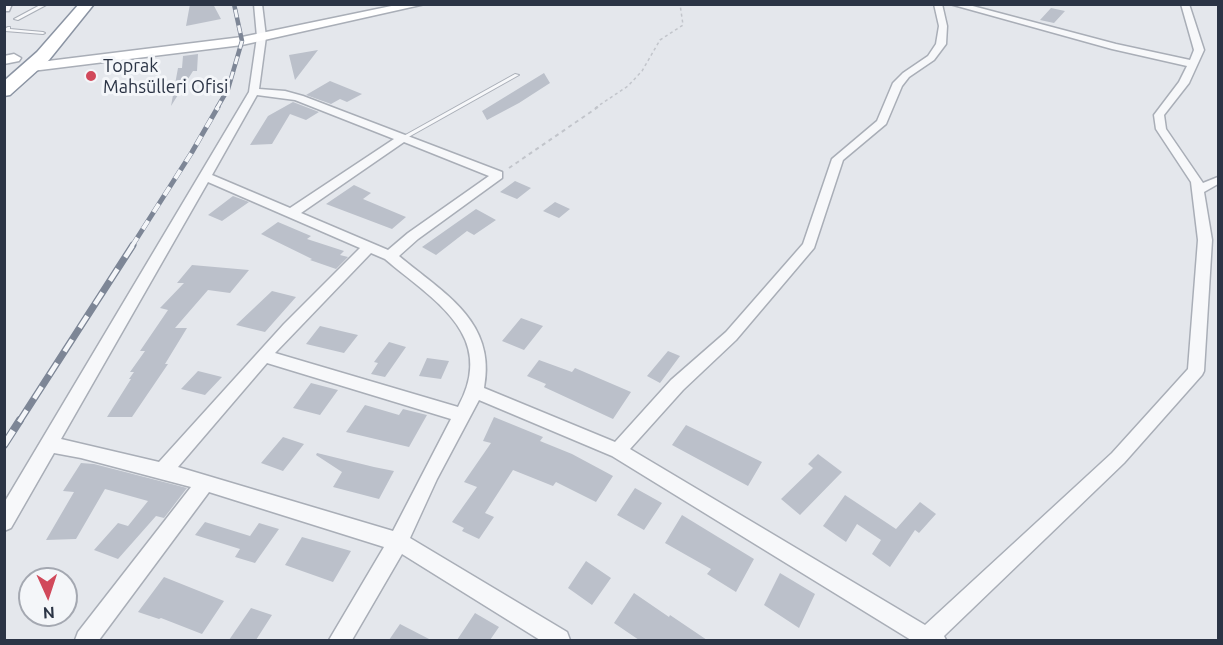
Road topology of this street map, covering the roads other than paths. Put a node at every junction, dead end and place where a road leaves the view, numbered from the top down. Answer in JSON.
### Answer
{"nodes":[{"id":1,"x":46,"y":4,"type":"edge"},
{"id":2,"x":66,"y":4,"type":"edge"},
{"id":3,"x":87,"y":4,"type":"edge"},
{"id":4,"x":258,"y":4,"type":"edge"},
{"id":5,"x":420,"y":4,"type":"edge"},
{"id":6,"x":938,"y":4,"type":"edge"},
{"id":7,"x":954,"y":4,"type":"edge"},
{"id":8,"x":1185,"y":4,"type":"edge"},
{"id":9,"x":16,"y":19,"type":"dead end"},
{"id":10,"x":7,"y":30,"type":"edge"},
{"id":11,"x":43,"y":33,"type":"junction"},
{"id":12,"x":262,"y":37,"type":"junction"},
{"id":13,"x":38,"y":62,"type":"junction"},
{"id":14,"x":7,"y":64,"type":"edge"},
{"id":15,"x":1193,"y":64,"type":"junction"},
{"id":16,"x":517,"y":75,"type":"dead end"},
{"id":17,"x":4,"y":91,"type":"edge"},
{"id":18,"x":254,"y":92,"type":"junction"},
{"id":19,"x":403,"y":138,"type":"junction"},
{"id":20,"x":204,"y":176,"type":"junction"},
{"id":21,"x":1218,"y":180,"type":"edge"},
{"id":22,"x":1198,"y":190,"type":"junction"},
{"id":23,"x":292,"y":213,"type":"junction"},
{"id":24,"x":370,"y":246,"type":"junction"},
{"id":25,"x":390,"y":256,"type":"junction"},
{"id":26,"x":264,"y":356,"type":"junction"},
{"id":27,"x":475,"y":391,"type":"junction"},
{"id":28,"x":462,"y":415,"type":"junction"},
{"id":29,"x":49,"y":445,"type":"junction"},
{"id":30,"x":618,"y":451,"type":"junction"},
{"id":31,"x":162,"y":472,"type":"junction"},
{"id":32,"x":205,"y":483,"type":"junction"},
{"id":33,"x":4,"y":522,"type":"edge"},
{"id":34,"x":398,"y":542,"type":"junction"},
{"id":35,"x":86,"y":640,"type":"edge"},
{"id":36,"x":340,"y":640,"type":"edge"},
{"id":37,"x":559,"y":640,"type":"edge"},
{"id":38,"x":929,"y":640,"type":"edge"}],
"edges":[{"from":1,"to":9,"type":"lane"},
{"from":2,"to":11,"type":"highway"},
{"from":3,"to":13,"type":"highway"},
{"from":4,"to":12,"type":"street"},
{"from":5,"to":12,"type":"street"},
{"from":6,"to":30,"type":"street"},
{"from":7,"to":15,"type":"street"},
{"from":8,"to":15,"type":"street"},
{"from":10,"to":11,"type":"lane"},
{"from":11,"to":14,"type":"highway"},
{"from":12,"to":13,"type":"street"},
{"from":12,"to":18,"type":"street"},
{"from":13,"to":14,"type":"highway"},
{"from":13,"to":17,"type":"highway"},
{"from":15,"to":22,"type":"street"},
{"from":16,"to":19,"type":"lane"},
{"from":18,"to":19,"type":"street"},
{"from":18,"to":20,"type":"street"},
{"from":19,"to":23,"type":"street"},
{"from":19,"to":25,"type":"street"},
{"from":20,"to":23,"type":"street"},
{"from":20,"to":29,"type":"street"},
{"from":21,"to":22,"type":"street"},
{"from":22,"to":38,"type":"street"},
{"from":23,"to":24,"type":"street"},
{"from":24,"to":25,"type":"street"},
{"from":24,"to":26,"type":"street"},
{"from":25,"to":27,"type":"street"},
{"from":26,"to":28,"type":"street"},
{"from":26,"to":31,"type":"street"},
{"from":27,"to":28,"type":"street"},
{"from":27,"to":30,"type":"street"},
{"from":28,"to":34,"type":"street"},
{"from":29,"to":31,"type":"street"},
{"from":29,"to":33,"type":"street"},
{"from":30,"to":38,"type":"street"},
{"from":31,"to":32,"type":"street"},
{"from":32,"to":34,"type":"street"},
{"from":32,"to":35,"type":"street"},
{"from":34,"to":36,"type":"street"},
{"from":34,"to":37,"type":"street"}]}
